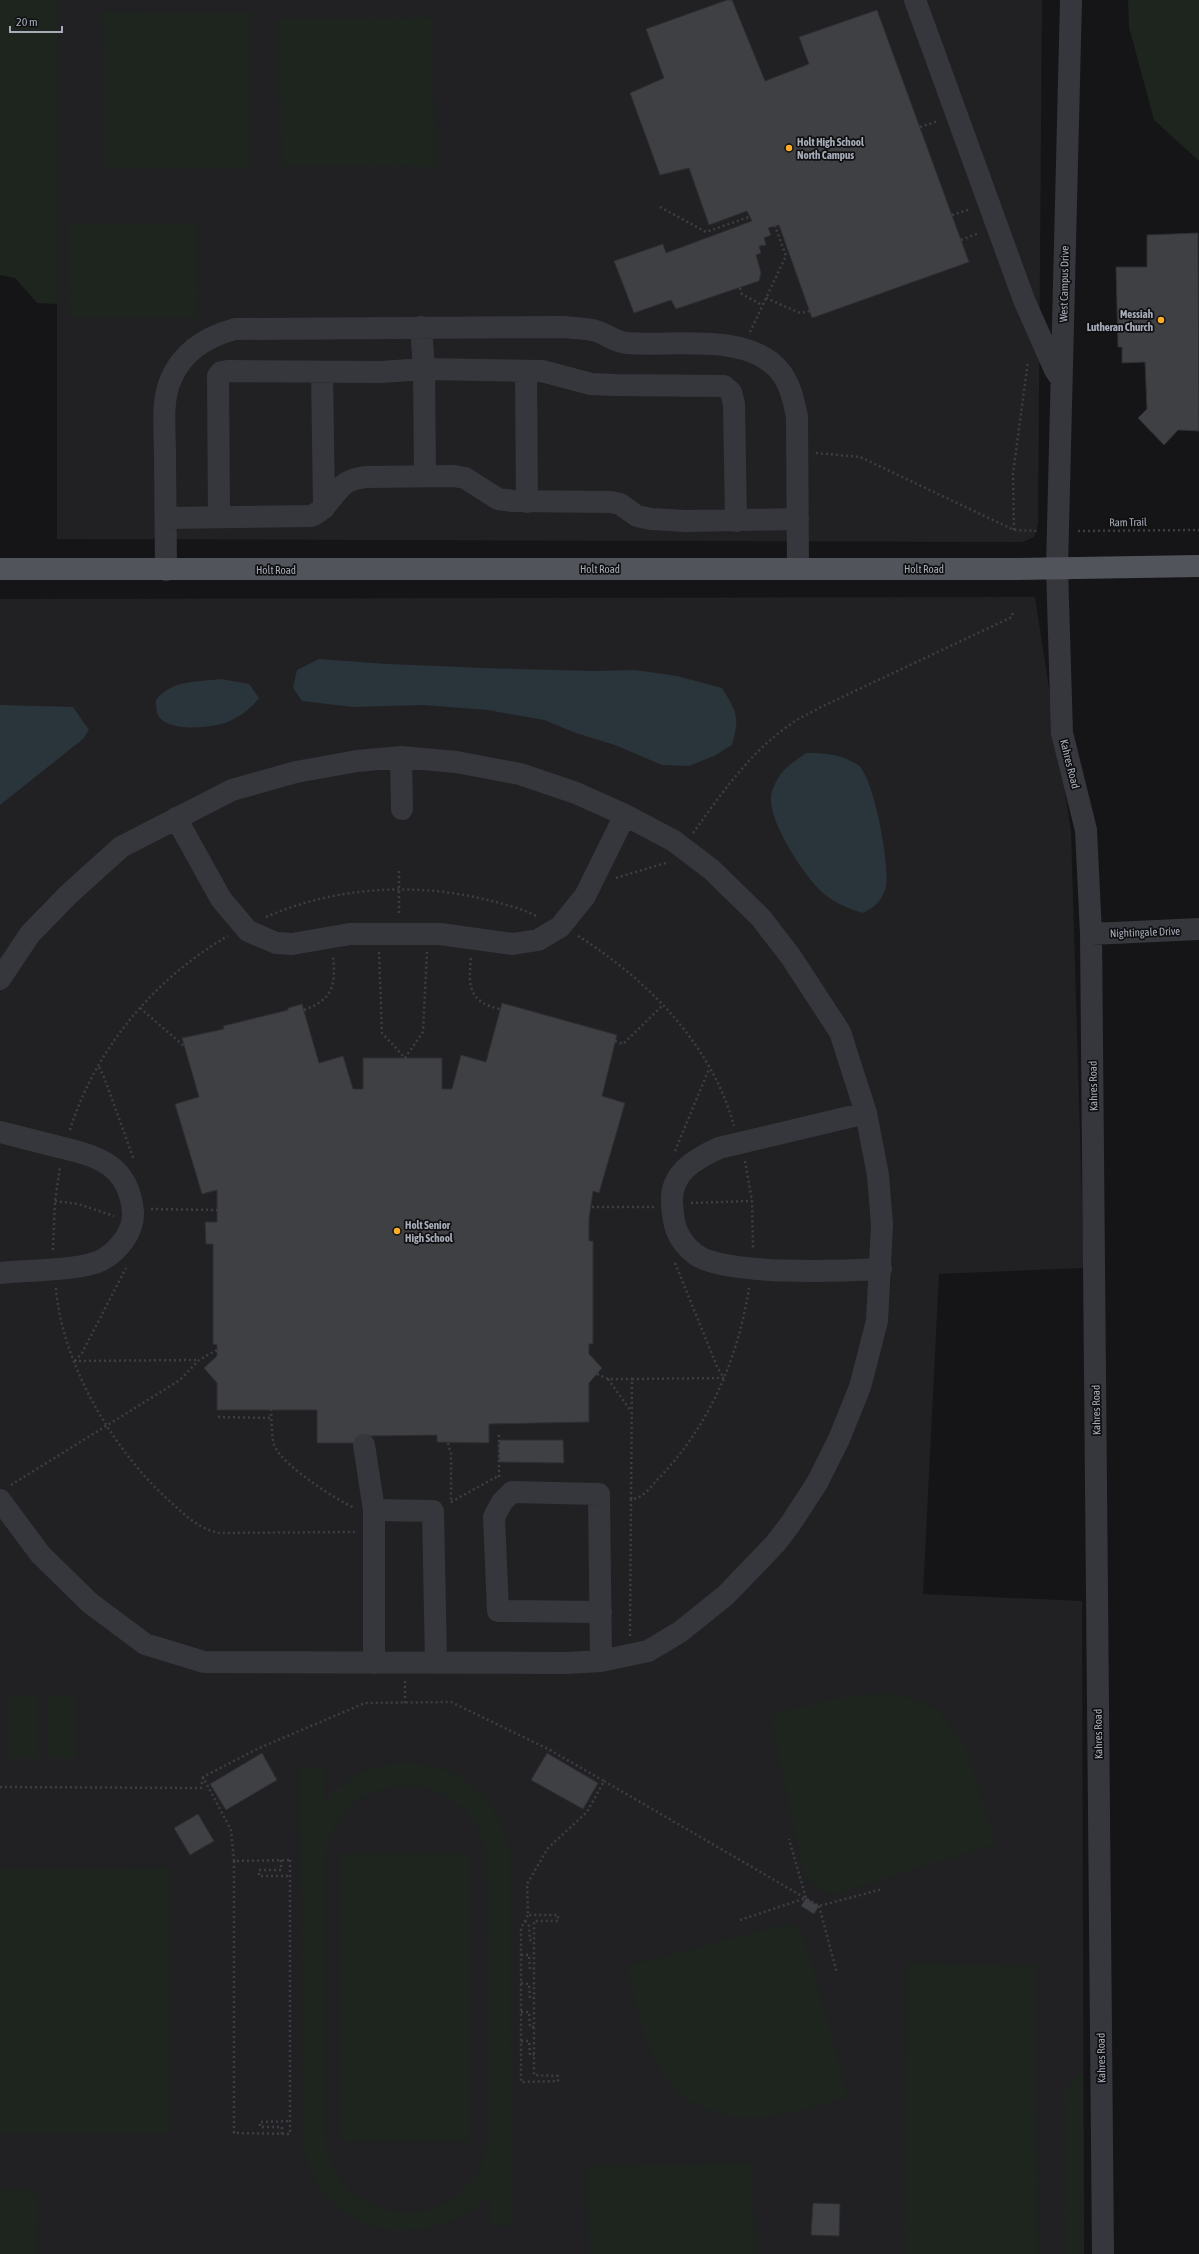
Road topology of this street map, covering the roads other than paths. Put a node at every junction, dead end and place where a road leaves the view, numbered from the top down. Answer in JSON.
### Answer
{"nodes":[{"id":1,"x":915,"y":0,"type":"edge"},
{"id":2,"x":1071,"y":0,"type":"edge"},
{"id":3,"x":421,"y":328,"type":"junction"},
{"id":4,"x":424,"y":369,"type":"junction"},
{"id":5,"x":526,"y":371,"type":"junction"},
{"id":6,"x":322,"y":372,"type":"junction"},
{"id":7,"x":1062,"y":381,"type":"junction"},
{"id":8,"x":425,"y":476,"type":"junction"},
{"id":9,"x":527,"y":502,"type":"junction"},
{"id":10,"x":324,"y":508,"type":"junction"},
{"id":11,"x":219,"y":517,"type":"junction"},
{"id":12,"x":166,"y":518,"type":"junction"},
{"id":13,"x":798,"y":519,"type":"junction"},
{"id":14,"x":736,"y":521,"type":"junction"},
{"id":15,"x":1199,"y":566,"type":"edge"},
{"id":16,"x":1057,"y":568,"type":"junction"},
{"id":17,"x":0,"y":569,"type":"edge"},
{"id":18,"x":798,"y":569,"type":"junction"},
{"id":19,"x":166,"y":570,"type":"junction"},
{"id":20,"x":401,"y":757,"type":"junction"},
{"id":21,"x":402,"y":809,"type":"dead end"},
{"id":22,"x":625,"y":815,"type":"junction"},
{"id":23,"x":176,"y":818,"type":"junction"},
{"id":24,"x":1199,"y":929,"type":"edge"},
{"id":25,"x":1091,"y":934,"type":"junction"},
{"id":26,"x":0,"y":979,"type":"edge"},
{"id":27,"x":866,"y":1113,"type":"junction"},
{"id":28,"x":0,"y":1132,"type":"edge"},
{"id":29,"x":881,"y":1269,"type":"junction"},
{"id":30,"x":0,"y":1273,"type":"edge"},
{"id":31,"x":364,"y":1445,"type":"dead end"},
{"id":32,"x":3,"y":1494,"type":"edge"},
{"id":33,"x":366,"y":1509,"type":"junction"},
{"id":34,"x":601,"y":1612,"type":"junction"},
{"id":35,"x":601,"y":1661,"type":"junction"},
{"id":36,"x":436,"y":1662,"type":"junction"},
{"id":37,"x":374,"y":1663,"type":"junction"},
{"id":38,"x":1103,"y":2254,"type":"edge"}],
"edges":[{"from":1,"to":7,"type":"street"},
{"from":2,"to":7,"type":"street","name":"West Campus Drive"},
{"from":3,"to":4,"type":"street"},
{"from":3,"to":12,"type":"street"},
{"from":3,"to":13,"type":"street"},
{"from":4,"to":5,"type":"street"},
{"from":4,"to":6,"type":"street"},
{"from":4,"to":8,"type":"street"},
{"from":5,"to":9,"type":"street"},
{"from":5,"to":14,"type":"street"},
{"from":6,"to":10,"type":"street"},
{"from":6,"to":11,"type":"street"},
{"from":7,"to":16,"type":"street","name":"West Campus Drive"},
{"from":8,"to":9,"type":"street"},
{"from":8,"to":10,"type":"street"},
{"from":9,"to":14,"type":"street"},
{"from":10,"to":11,"type":"street"},
{"from":11,"to":12,"type":"street"},
{"from":12,"to":19,"type":"street"},
{"from":13,"to":14,"type":"street"},
{"from":13,"to":18,"type":"street"},
{"from":15,"to":16,"type":"main road","name":"Holt Road"},
{"from":16,"to":18,"type":"main road","name":"Holt Road"},
{"from":16,"to":25,"type":"street","name":"Kahres Road"},
{"from":17,"to":19,"type":"main road","name":"Holt Road"},
{"from":18,"to":19,"type":"main road","name":"Holt Road"},
{"from":20,"to":21,"type":"street"},
{"from":20,"to":22,"type":"street"},
{"from":20,"to":23,"type":"street"},
{"from":22,"to":23,"type":"street"},
{"from":22,"to":27,"type":"street"},
{"from":23,"to":26,"type":"street"},
{"from":24,"to":25,"type":"street","name":"Nightingale Drive"},
{"from":25,"to":38,"type":"street","name":"Kahres Road"},
{"from":27,"to":29,"type":"street"},
{"from":27,"to":29,"type":"street"},
{"from":28,"to":30,"type":"street"},
{"from":29,"to":35,"type":"street"},
{"from":31,"to":33,"type":"street"},
{"from":32,"to":37,"type":"street"},
{"from":33,"to":36,"type":"street"},
{"from":33,"to":37,"type":"street"},
{"from":34,"to":34,"type":"street"},
{"from":34,"to":35,"type":"street"},
{"from":35,"to":36,"type":"street"},
{"from":36,"to":37,"type":"street"}]}
